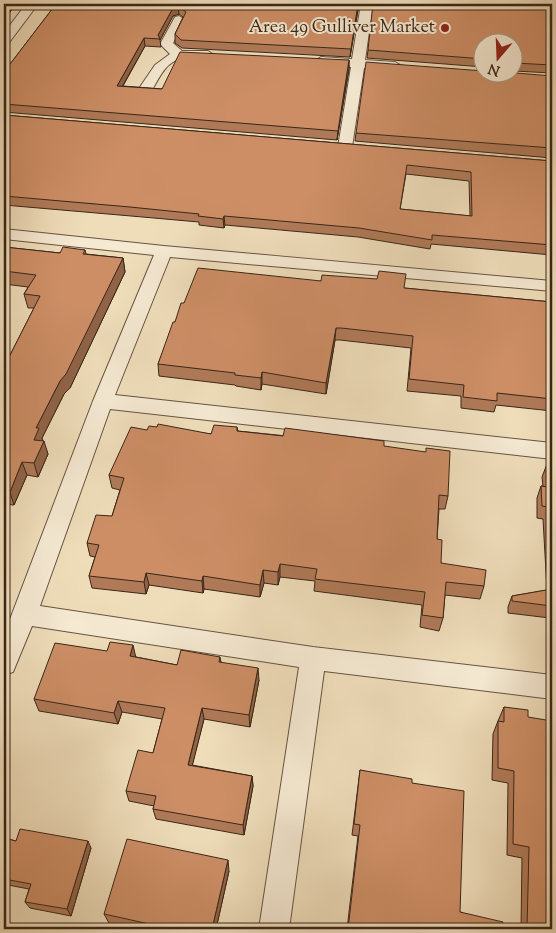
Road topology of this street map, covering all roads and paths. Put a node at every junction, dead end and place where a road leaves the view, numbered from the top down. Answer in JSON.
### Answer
{"nodes":[{"id":1,"x":32,"y":4,"type":"edge"},
{"id":2,"x":366,"y":4,"type":"edge"},
{"id":3,"x":179,"y":20,"type":"dead end"},
{"id":4,"x":4,"y":41,"type":"edge"},
{"id":5,"x":178,"y":54,"type":"junction"},
{"id":6,"x":217,"y":56,"type":"edge"},
{"id":7,"x":307,"y":61,"type":"edge"},
{"id":8,"x":356,"y":63,"type":"junction"},
{"id":9,"x":405,"y":67,"type":"edge"},
{"id":10,"x":147,"y":87,"type":"edge"},
{"id":11,"x":364,"y":148,"type":"edge"},
{"id":12,"x":4,"y":234,"type":"edge"},
{"id":13,"x":164,"y":251,"type":"junction"},
{"id":14,"x":552,"y":286,"type":"edge"},
{"id":15,"x":103,"y":401,"type":"junction"},
{"id":16,"x":552,"y":451,"type":"edge"},
{"id":17,"x":25,"y":614,"type":"junction"},
{"id":18,"x":313,"y":658,"type":"junction"},
{"id":19,"x":4,"y":664,"type":"edge"},
{"id":20,"x":552,"y":687,"type":"edge"},
{"id":21,"x":274,"y":929,"type":"edge"}],
"edges":[{"from":1,"to":4,"type":"street"},
{"from":2,"to":8,"type":"street"},
{"from":3,"to":5,"type":"street"},
{"from":5,"to":6,"type":"street"},
{"from":5,"to":10,"type":"street"},
{"from":7,"to":8,"type":"street"},
{"from":8,"to":9,"type":"street"},
{"from":8,"to":11,"type":"street"},
{"from":12,"to":13,"type":"street"},
{"from":13,"to":14,"type":"street"},
{"from":13,"to":15,"type":"street"},
{"from":15,"to":16,"type":"street"},
{"from":15,"to":17,"type":"street"},
{"from":17,"to":18,"type":"street"},
{"from":17,"to":19,"type":"street"},
{"from":18,"to":20,"type":"street"},
{"from":18,"to":21,"type":"street"}]}
